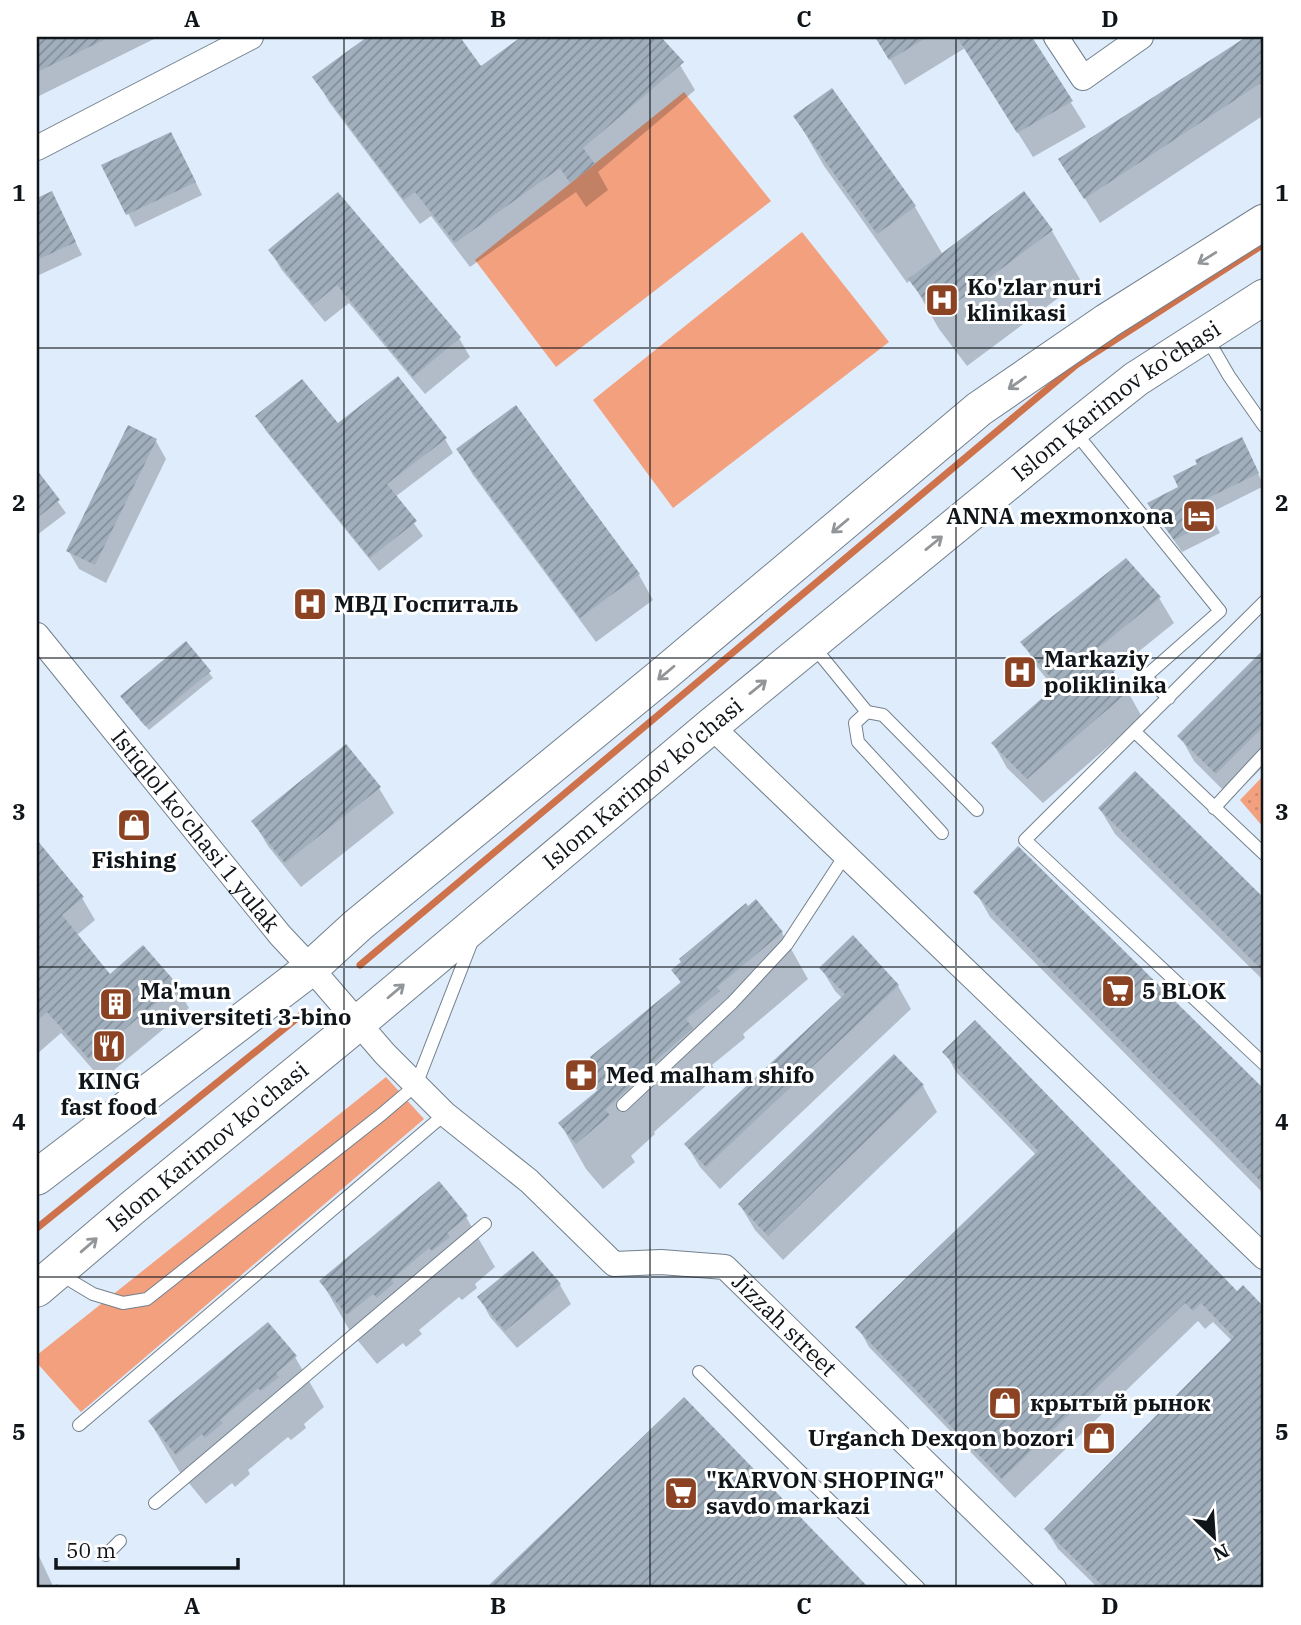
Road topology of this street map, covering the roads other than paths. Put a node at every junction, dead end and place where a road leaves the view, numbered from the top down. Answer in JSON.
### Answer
{"nodes":[{"id":1,"x":251,"y":37,"type":"edge"},
{"id":2,"x":1056,"y":37,"type":"edge"},
{"id":3,"x":1141,"y":37,"type":"edge"},
{"id":4,"x":37,"y":148,"type":"edge"},
{"id":5,"x":1264,"y":222,"type":"edge"},
{"id":6,"x":1264,"y":298,"type":"edge"},
{"id":7,"x":1205,"y":335,"type":"junction"},
{"id":8,"x":1264,"y":426,"type":"edge"},
{"id":9,"x":1073,"y":429,"type":"junction"},
{"id":10,"x":1264,"y":602,"type":"edge"},
{"id":11,"x":37,"y":635,"type":"edge"},
{"id":12,"x":811,"y":644,"type":"junction"},
{"id":13,"x":1169,"y":698,"type":"junction"},
{"id":14,"x":867,"y":712,"type":"junction"},
{"id":15,"x":712,"y":726,"type":"junction"},
{"id":16,"x":1135,"y":732,"type":"junction"},
{"id":17,"x":1264,"y":754,"type":"edge"},
{"id":18,"x":1214,"y":808,"type":"junction"},
{"id":19,"x":977,"y":810,"type":"dead end"},
{"id":20,"x":942,"y":833,"type":"dead end"},
{"id":21,"x":846,"y":854,"type":"junction"},
{"id":22,"x":1264,"y":854,"type":"edge"},
{"id":23,"x":479,"y":921,"type":"junction"},
{"id":24,"x":311,"y":968,"type":"junction"},
{"id":25,"x":358,"y":1023,"type":"junction"},
{"id":26,"x":1264,"y":1064,"type":"edge"},
{"id":27,"x":416,"y":1085,"type":"junction"},
{"id":28,"x":624,"y":1105,"type":"dead end"},
{"id":29,"x":444,"y":1114,"type":"junction"},
{"id":30,"x":37,"y":1177,"type":"edge"},
{"id":31,"x":485,"y":1224,"type":"dead end"},
{"id":32,"x":1264,"y":1257,"type":"edge"},
{"id":33,"x":47,"y":1281,"type":"edge"},
{"id":34,"x":699,"y":1372,"type":"dead end"},
{"id":35,"x":79,"y":1424,"type":"dead end"},
{"id":36,"x":155,"y":1503,"type":"dead end"},
{"id":37,"x":120,"y":1541,"type":"dead end"},
{"id":38,"x":106,"y":1555,"type":"dead end"},
{"id":39,"x":919,"y":1588,"type":"edge"},
{"id":40,"x":1054,"y":1588,"type":"edge"}],
"edges":[{"from":1,"to":4,"type":"street"},
{"from":2,"to":3,"type":"street"},
{"from":5,"to":24,"type":"main road","one_way":true},
{"from":6,"to":7,"type":"main road","name":"Islom Karimov ko'chasi"},
{"from":7,"to":8,"type":"lane"},
{"from":7,"to":9,"type":"main road","name":"Islom Karimov ko'chasi"},
{"from":12,"to":9,"type":"main road","name":"Islom Karimov ko'chasi","one_way":true},
{"from":9,"to":13,"type":"lane"},
{"from":10,"to":13,"type":"lane"},
{"from":11,"to":24,"type":"street","name":"Istiqlol ko'chasi 1 yulak"},
{"from":12,"to":14,"type":"lane"},
{"from":15,"to":12,"type":"main road","name":"Islom Karimov ko'chasi","one_way":true},
{"from":13,"to":16,"type":"lane"},
{"from":14,"to":19,"type":"lane"},
{"from":14,"to":20,"type":"lane"},
{"from":15,"to":21,"type":"street"},
{"from":15,"to":23,"type":"main road","name":"Islom Karimov ko'chasi"},
{"from":16,"to":18,"type":"lane"},
{"from":16,"to":26,"type":"lane"},
{"from":17,"to":18,"type":"lane"},
{"from":18,"to":22,"type":"lane"},
{"from":21,"to":28,"type":"lane"},
{"from":21,"to":32,"type":"street"},
{"from":25,"to":23,"type":"main road","name":"Islom Karimov ko'chasi","one_way":true},
{"from":23,"to":27,"type":"lane"},
{"from":24,"to":25,"type":"street","name":"Istiqlol ko'chasi 1 yulak"},
{"from":24,"to":30,"type":"main road"},
{"from":25,"to":27,"type":"street","name":"Jizzah street"},
{"from":33,"to":25,"type":"main road","name":"Islom Karimov ko'chasi","one_way":true},
{"from":27,"to":29,"type":"street","name":"Jizzah street"},
{"from":27,"to":33,"type":"lane"},
{"from":29,"to":35,"type":"lane"},
{"from":29,"to":40,"type":"street","name":"Jizzah street"},
{"from":31,"to":36,"type":"lane"},
{"from":34,"to":39,"type":"lane"},
{"from":37,"to":38,"type":"lane"}]}
